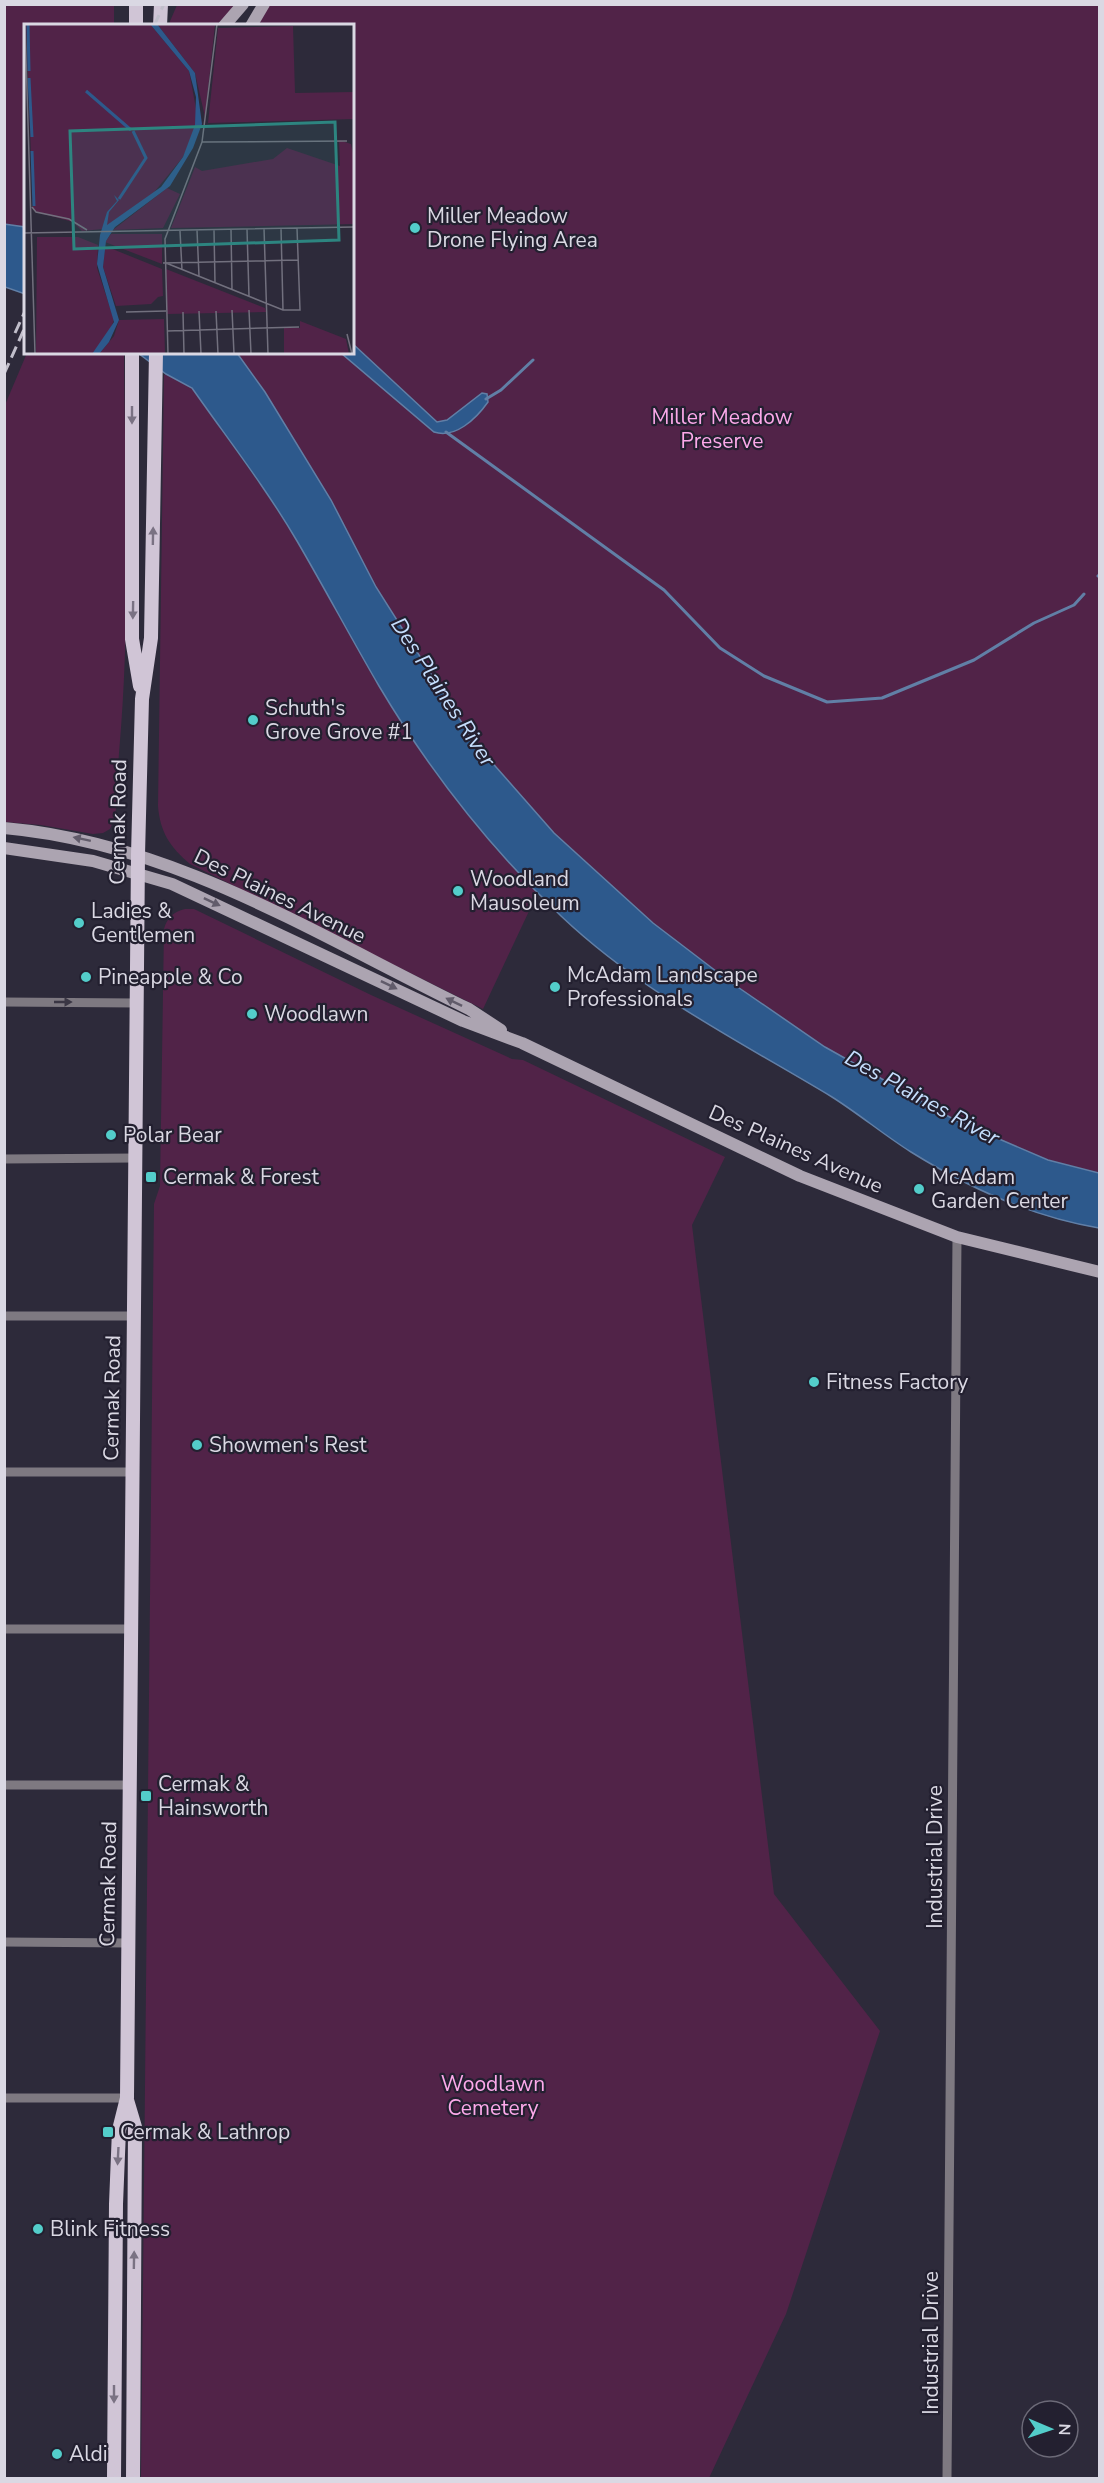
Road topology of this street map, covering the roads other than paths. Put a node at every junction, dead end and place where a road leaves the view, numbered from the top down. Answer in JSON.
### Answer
{"nodes":[{"id":1,"x":136,"y":4,"type":"edge"},
{"id":2,"x":161,"y":4,"type":"edge"},
{"id":3,"x":243,"y":4,"type":"edge"},
{"id":4,"x":264,"y":4,"type":"edge"},
{"id":5,"x":136,"y":24,"type":"edge"},
{"id":6,"x":160,"y":24,"type":"edge"},
{"id":7,"x":226,"y":24,"type":"edge"},
{"id":8,"x":252,"y":24,"type":"edge"},
{"id":9,"x":132,"y":354,"type":"edge"},
{"id":10,"x":156,"y":354,"type":"edge"},
{"id":11,"x":142,"y":699,"type":"junction"},
{"id":12,"x":4,"y":828,"type":"edge"},
{"id":13,"x":4,"y":848,"type":"edge"},
{"id":14,"x":138,"y":855,"type":"junction"},
{"id":15,"x":138,"y":874,"type":"junction"},
{"id":16,"x":4,"y":1002,"type":"edge"},
{"id":17,"x":136,"y":1003,"type":"junction"},
{"id":18,"x":522,"y":1043,"type":"junction"},
{"id":19,"x":4,"y":1158,"type":"edge"},
{"id":20,"x":135,"y":1158,"type":"junction"},
{"id":21,"x":957,"y":1237,"type":"junction"},
{"id":22,"x":1100,"y":1272,"type":"edge"},
{"id":23,"x":4,"y":1316,"type":"edge"},
{"id":24,"x":134,"y":1316,"type":"junction"},
{"id":25,"x":4,"y":1472,"type":"edge"},
{"id":26,"x":132,"y":1472,"type":"junction"},
{"id":27,"x":4,"y":1629,"type":"edge"},
{"id":28,"x":131,"y":1629,"type":"junction"},
{"id":29,"x":4,"y":1785,"type":"edge"},
{"id":30,"x":129,"y":1785,"type":"junction"},
{"id":31,"x":4,"y":1942,"type":"edge"},
{"id":32,"x":128,"y":1943,"type":"junction"},
{"id":33,"x":4,"y":2098,"type":"edge"},
{"id":34,"x":127,"y":2098,"type":"junction"},
{"id":35,"x":114,"y":2478,"type":"edge"},
{"id":36,"x":133,"y":2478,"type":"edge"},
{"id":37,"x":947,"y":2478,"type":"edge"}],
"edges":[{"from":1,"to":5,"type":"main road"},
{"from":2,"to":6,"type":"main road"},
{"from":3,"to":7,"type":"main road"},
{"from":4,"to":8,"type":"main road"},
{"from":9,"to":11,"type":"main road","name":"Cermak Road","one_way":true},
{"from":11,"to":10,"type":"main road","name":"Cermak Road","one_way":true},
{"from":11,"to":14,"type":"main road","name":"Cermak Road"},
{"from":14,"to":12,"type":"main road","name":"Des Plaines Avenue","one_way":true},
{"from":13,"to":15,"type":"main road","name":"Des Plaines Avenue"},
{"from":14,"to":15,"type":"main road","name":"Cermak Road"},
{"from":18,"to":14,"type":"main road","name":"Des Plaines Avenue","one_way":true},
{"from":15,"to":17,"type":"main road","name":"Cermak Road"},
{"from":15,"to":18,"type":"main road","name":"Des Plaines Avenue","one_way":true},
{"from":16,"to":17,"type":"street","one_way":true},
{"from":17,"to":20,"type":"main road","name":"Cermak Road"},
{"from":18,"to":21,"type":"main road","name":"Des Plaines Avenue"},
{"from":19,"to":20,"type":"street"},
{"from":20,"to":24,"type":"main road","name":"Cermak Road"},
{"from":21,"to":22,"type":"main road","name":"Des Plaines Avenue"},
{"from":21,"to":37,"type":"street","name":"Industrial Drive"},
{"from":23,"to":24,"type":"street"},
{"from":24,"to":26,"type":"main road","name":"Cermak Road"},
{"from":25,"to":26,"type":"street"},
{"from":26,"to":28,"type":"main road","name":"Cermak Road"},
{"from":27,"to":28,"type":"street"},
{"from":28,"to":30,"type":"main road","name":"Cermak Road"},
{"from":29,"to":30,"type":"street"},
{"from":30,"to":32,"type":"main road","name":"Cermak Road"},
{"from":31,"to":32,"type":"street"},
{"from":32,"to":34,"type":"main road","name":"Cermak Road"},
{"from":33,"to":34,"type":"street"},
{"from":34,"to":35,"type":"main road","name":"Cermak Road","one_way":true},
{"from":36,"to":34,"type":"main road","name":"Cermak Road","one_way":true}]}
